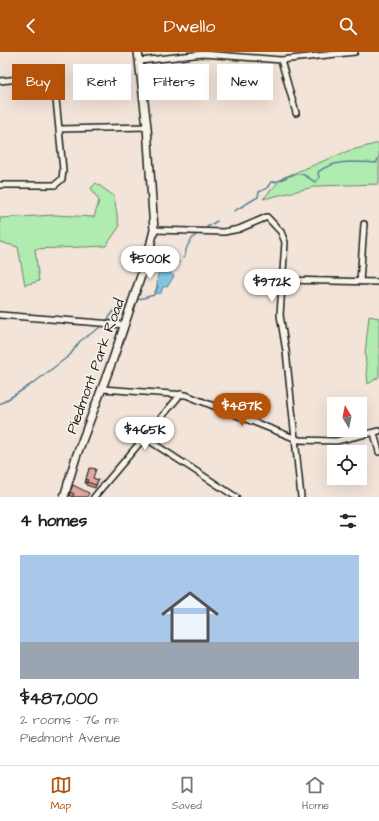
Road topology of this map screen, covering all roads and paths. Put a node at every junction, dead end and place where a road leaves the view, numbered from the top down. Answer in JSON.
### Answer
{"nodes":[{"id":1,"x":138,"y":52,"type":"edge"},
{"id":2,"x":355,"y":52,"type":"edge"},
{"id":3,"x":280,"y":60,"type":"junction"},
{"id":4,"x":140,"y":61,"type":"junction"},
{"id":5,"x":0,"y":80,"type":"edge"},
{"id":6,"x":296,"y":112,"type":"dead end"},
{"id":7,"x":147,"y":127,"type":"junction"},
{"id":8,"x":59,"y":129,"type":"junction"},
{"id":9,"x":0,"y":185,"type":"edge"},
{"id":10,"x":364,"y":224,"type":"dead end"},
{"id":11,"x":154,"y":230,"type":"junction"},
{"id":12,"x":282,"y":280,"type":"junction"},
{"id":13,"x":360,"y":282,"type":"junction"},
{"id":14,"x":379,"y":282,"type":"edge"},
{"id":15,"x":0,"y":315,"type":"edge"},
{"id":16,"x":125,"y":325,"type":"junction"},
{"id":17,"x":102,"y":389,"type":"junction"},
{"id":18,"x":181,"y":394,"type":"junction"},
{"id":19,"x":377,"y":432,"type":"edge"},
{"id":20,"x":145,"y":438,"type":"junction"},
{"id":21,"x":295,"y":439,"type":"junction"},
{"id":22,"x":379,"y":452,"type":"edge"},
{"id":23,"x":64,"y":497,"type":"edge"},
{"id":24,"x":94,"y":497,"type":"edge"},
{"id":25,"x":236,"y":497,"type":"edge"},
{"id":26,"x":301,"y":497,"type":"edge"}],
"edges":[{"from":1,"to":4,"type":"street","name":"Piedmont Park Road"},
{"from":2,"to":3,"type":"street"},
{"from":3,"to":4,"type":"street"},
{"from":3,"to":6,"type":"street"},
{"from":4,"to":7,"type":"street","name":"Piedmont Park Road"},
{"from":5,"to":8,"type":"street"},
{"from":7,"to":8,"type":"street"},
{"from":7,"to":11,"type":"street","name":"Piedmont Park Road"},
{"from":8,"to":9,"type":"street"},
{"from":10,"to":13,"type":"street"},
{"from":11,"to":12,"type":"street"},
{"from":11,"to":16,"type":"street","name":"Piedmont Park Road"},
{"from":12,"to":13,"type":"street"},
{"from":12,"to":21,"type":"street"},
{"from":13,"to":14,"type":"street"},
{"from":15,"to":16,"type":"street"},
{"from":16,"to":17,"type":"street","name":"Piedmont Park Road"},
{"from":17,"to":18,"type":"street"},
{"from":17,"to":23,"type":"street","name":"Piedmont Park Road"},
{"from":18,"to":20,"type":"street"},
{"from":18,"to":21,"type":"street"},
{"from":19,"to":21,"type":"street"},
{"from":19,"to":22,"type":"street"},
{"from":20,"to":24,"type":"street"},
{"from":20,"to":25,"type":"street"},
{"from":21,"to":26,"type":"street"}]}
